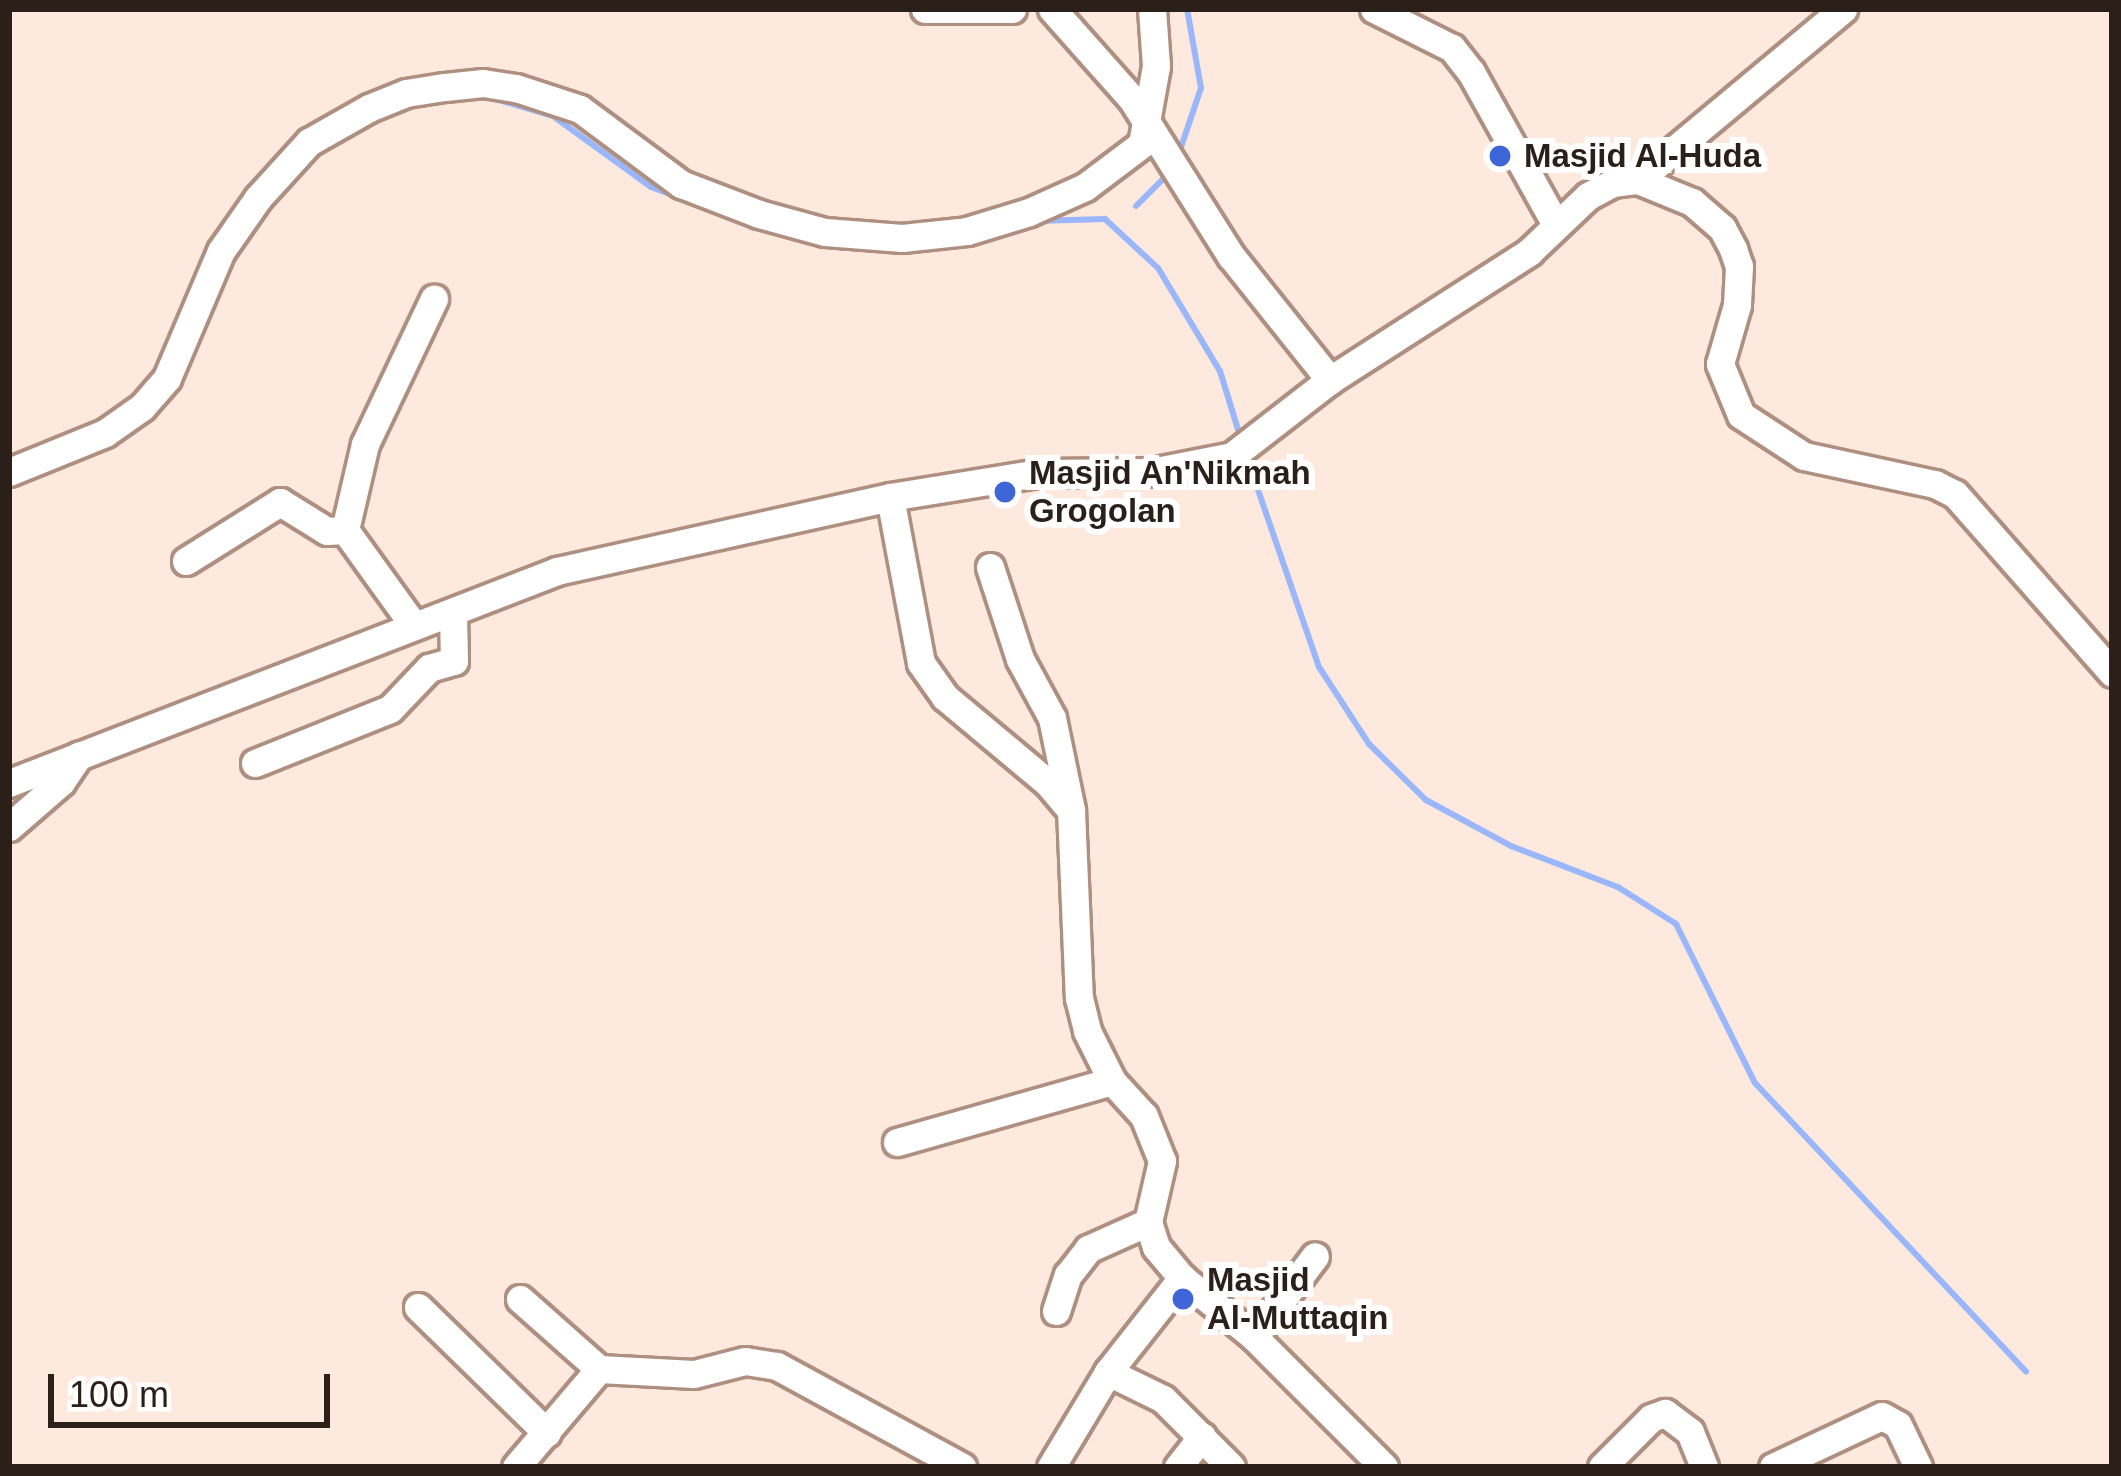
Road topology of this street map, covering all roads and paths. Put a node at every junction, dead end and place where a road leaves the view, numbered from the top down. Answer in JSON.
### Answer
{"nodes":[{"id":1,"x":925,"y":9,"type":"edge"},
{"id":2,"x":1012,"y":9,"type":"edge"},
{"id":3,"x":1052,"y":9,"type":"edge"},
{"id":4,"x":1152,"y":9,"type":"edge"},
{"id":5,"x":1374,"y":9,"type":"edge"},
{"id":6,"x":1439,"y":9,"type":"edge"},
{"id":7,"x":1843,"y":9,"type":"edge"},
{"id":8,"x":1423,"y":34,"type":"junction"},
{"id":9,"x":1151,"y":139,"type":"junction"},
{"id":10,"x":1638,"y":180,"type":"junction"},
{"id":11,"x":1555,"y":223,"type":"junction"},
{"id":12,"x":434,"y":299,"type":"dead end"},
{"id":13,"x":1330,"y":380,"type":"junction"},
{"id":14,"x":9,"y":472,"type":"edge"},
{"id":15,"x":890,"y":497,"type":"junction"},
{"id":16,"x":345,"y":530,"type":"junction"},
{"id":17,"x":186,"y":561,"type":"dead end"},
{"id":18,"x":990,"y":567,"type":"dead end"},
{"id":19,"x":453,"y":614,"type":"junction"},
{"id":20,"x":412,"y":623,"type":"junction"},
{"id":21,"x":2112,"y":673,"type":"edge"},
{"id":22,"x":79,"y":755,"type":"junction"},
{"id":23,"x":255,"y":763,"type":"dead end"},
{"id":24,"x":9,"y":783,"type":"edge"},
{"id":25,"x":1072,"y":810,"type":"junction"},
{"id":26,"x":9,"y":827,"type":"edge"},
{"id":27,"x":1112,"y":1081,"type":"junction"},
{"id":28,"x":897,"y":1142,"type":"dead end"},
{"id":29,"x":1148,"y":1222,"type":"junction"},
{"id":30,"x":1315,"y":1256,"type":"dead end"},
{"id":31,"x":1181,"y":1278,"type":"junction"},
{"id":32,"x":520,"y":1299,"type":"dead end"},
{"id":33,"x":418,"y":1307,"type":"dead end"},
{"id":34,"x":1055,"y":1311,"type":"dead end"},
{"id":35,"x":1255,"y":1337,"type":"junction"},
{"id":36,"x":599,"y":1369,"type":"junction"},
{"id":37,"x":1108,"y":1372,"type":"junction"},
{"id":38,"x":547,"y":1433,"type":"junction"},
{"id":39,"x":1202,"y":1436,"type":"junction"},
{"id":40,"x":516,"y":1467,"type":"edge"},
{"id":41,"x":962,"y":1467,"type":"edge"},
{"id":42,"x":1051,"y":1467,"type":"edge"},
{"id":43,"x":1178,"y":1467,"type":"edge"},
{"id":44,"x":1231,"y":1467,"type":"edge"},
{"id":45,"x":1384,"y":1467,"type":"edge"},
{"id":46,"x":1602,"y":1467,"type":"edge"},
{"id":47,"x":1703,"y":1467,"type":"edge"},
{"id":48,"x":1773,"y":1467,"type":"edge"},
{"id":49,"x":1918,"y":1467,"type":"edge"}],
"edges":[{"from":1,"to":2,"type":"street"},
{"from":3,"to":9,"type":"street"},
{"from":4,"to":9,"type":"street"},
{"from":5,"to":8,"type":"street"},
{"from":6,"to":8,"type":"street"},
{"from":7,"to":10,"type":"street"},
{"from":8,"to":11,"type":"street"},
{"from":9,"to":13,"type":"street"},
{"from":9,"to":14,"type":"street"},
{"from":10,"to":11,"type":"street"},
{"from":10,"to":21,"type":"street"},
{"from":11,"to":13,"type":"street"},
{"from":12,"to":16,"type":"street"},
{"from":13,"to":15,"type":"street"},
{"from":15,"to":19,"type":"street"},
{"from":15,"to":25,"type":"street"},
{"from":16,"to":17,"type":"street"},
{"from":16,"to":20,"type":"street"},
{"from":18,"to":25,"type":"street"},
{"from":19,"to":20,"type":"street"},
{"from":19,"to":23,"type":"street"},
{"from":20,"to":22,"type":"street"},
{"from":22,"to":24,"type":"street"},
{"from":22,"to":26,"type":"street"},
{"from":25,"to":27,"type":"street"},
{"from":27,"to":28,"type":"street"},
{"from":27,"to":29,"type":"street"},
{"from":29,"to":31,"type":"street"},
{"from":29,"to":34,"type":"street"},
{"from":30,"to":35,"type":"street"},
{"from":31,"to":35,"type":"street"},
{"from":31,"to":37,"type":"street"},
{"from":32,"to":36,"type":"street"},
{"from":33,"to":38,"type":"street"},
{"from":35,"to":45,"type":"street"},
{"from":36,"to":38,"type":"street"},
{"from":36,"to":41,"type":"street"},
{"from":37,"to":39,"type":"street"},
{"from":37,"to":42,"type":"street"},
{"from":38,"to":40,"type":"street"},
{"from":39,"to":43,"type":"street"},
{"from":39,"to":44,"type":"street"},
{"from":46,"to":47,"type":"street"},
{"from":48,"to":49,"type":"street"}]}
